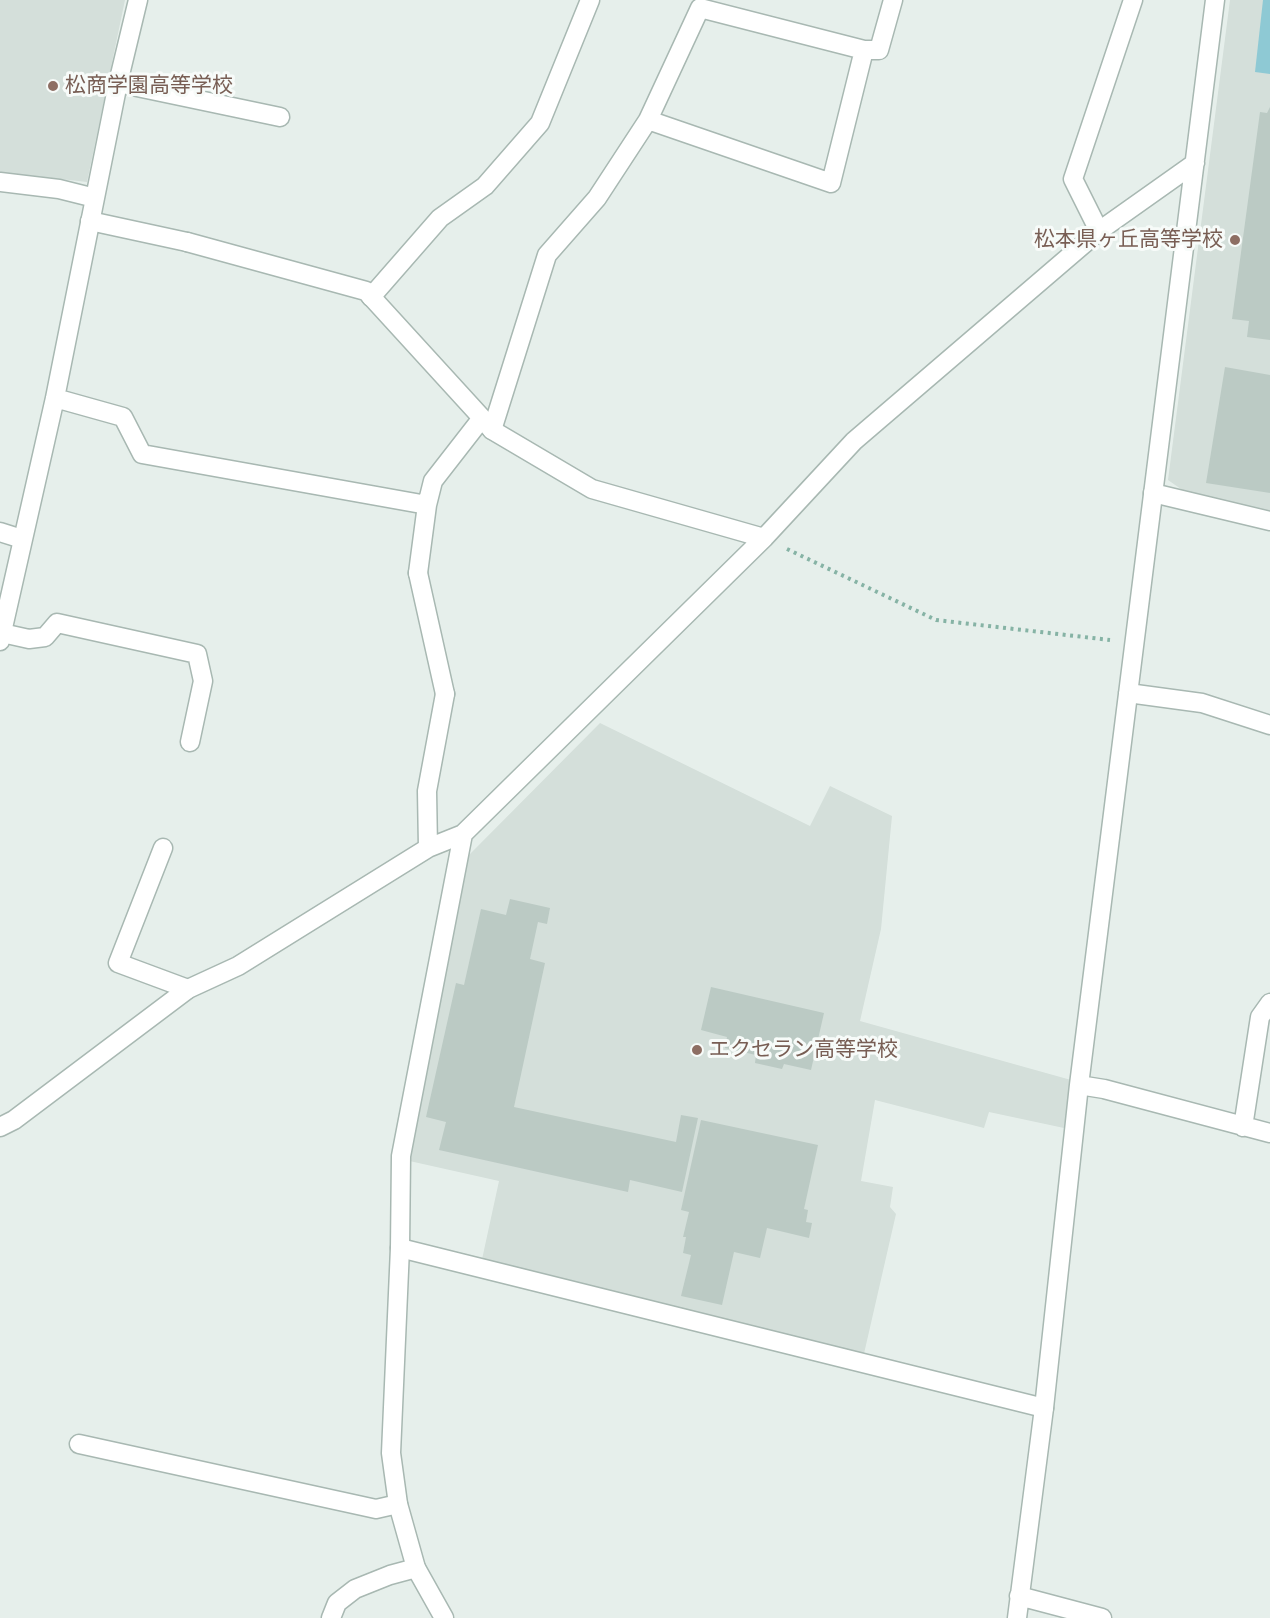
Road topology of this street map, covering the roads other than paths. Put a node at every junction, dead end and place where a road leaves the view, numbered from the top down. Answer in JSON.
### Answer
{"nodes":[{"id":1,"x":138,"y":0,"type":"edge"},
{"id":2,"x":590,"y":0,"type":"edge"},
{"id":3,"x":893,"y":0,"type":"edge"},
{"id":4,"x":1133,"y":0,"type":"edge"},
{"id":5,"x":1215,"y":0,"type":"edge"},
{"id":6,"x":701,"y":4,"type":"edge"},
{"id":7,"x":864,"y":50,"type":"junction"},
{"id":8,"x":118,"y":83,"type":"junction"},
{"id":9,"x":280,"y":117,"type":"dead end"},
{"id":10,"x":648,"y":120,"type":"junction"},
{"id":11,"x":1195,"y":163,"type":"junction"},
{"id":12,"x":0,"y":182,"type":"edge"},
{"id":13,"x":95,"y":198,"type":"junction"},
{"id":14,"x":90,"y":220,"type":"junction"},
{"id":15,"x":1099,"y":231,"type":"junction"},
{"id":16,"x":371,"y":297,"type":"junction"},
{"id":17,"x":55,"y":398,"type":"junction"},
{"id":18,"x":487,"y":424,"type":"junction"},
{"id":19,"x":1153,"y":493,"type":"junction"},
{"id":20,"x":427,"y":505,"type":"junction"},
{"id":21,"x":1270,"y":520,"type":"edge"},
{"id":22,"x":0,"y":532,"type":"edge"},
{"id":23,"x":764,"y":538,"type":"junction"},
{"id":24,"x":22,"y":539,"type":"junction"},
{"id":25,"x":1,"y":637,"type":"edge"},
{"id":26,"x":1128,"y":693,"type":"junction"},
{"id":27,"x":1270,"y":724,"type":"edge"},
{"id":28,"x":190,"y":742,"type":"dead end"},
{"id":29,"x":463,"y":834,"type":"junction"},
{"id":30,"x":428,"y":848,"type":"junction"},
{"id":31,"x":163,"y":849,"type":"dead end"},
{"id":32,"x":188,"y":989,"type":"junction"},
{"id":33,"x":1270,"y":1003,"type":"edge"},
{"id":34,"x":1079,"y":1085,"type":"junction"},
{"id":35,"x":0,"y":1127,"type":"edge"},
{"id":36,"x":1243,"y":1127,"type":"junction"},
{"id":37,"x":1270,"y":1133,"type":"edge"},
{"id":38,"x":400,"y":1248,"type":"junction"},
{"id":39,"x":1044,"y":1408,"type":"junction"},
{"id":40,"x":79,"y":1444,"type":"dead end"},
{"id":41,"x":398,"y":1504,"type":"junction"},
{"id":42,"x":416,"y":1568,"type":"junction"},
{"id":43,"x":1019,"y":1596,"type":"junction"},
{"id":44,"x":331,"y":1618,"type":"edge"},
{"id":45,"x":444,"y":1618,"type":"edge"},
{"id":46,"x":1017,"y":1618,"type":"edge"},
{"id":47,"x":1102,"y":1618,"type":"edge"}],
"edges":[{"from":1,"to":8,"type":"street"},
{"from":2,"to":16,"type":"street"},
{"from":3,"to":7,"type":"street"},
{"from":4,"to":15,"type":"street"},
{"from":5,"to":11,"type":"street"},
{"from":6,"to":7,"type":"street"},
{"from":6,"to":10,"type":"street"},
{"from":7,"to":10,"type":"street"},
{"from":8,"to":9,"type":"street"},
{"from":8,"to":13,"type":"street"},
{"from":10,"to":18,"type":"street"},
{"from":11,"to":15,"type":"street"},
{"from":11,"to":19,"type":"street"},
{"from":12,"to":13,"type":"street"},
{"from":13,"to":14,"type":"street"},
{"from":14,"to":16,"type":"street"},
{"from":14,"to":17,"type":"street"},
{"from":15,"to":23,"type":"street"},
{"from":16,"to":18,"type":"street"},
{"from":17,"to":20,"type":"street"},
{"from":17,"to":24,"type":"street"},
{"from":18,"to":20,"type":"street"},
{"from":18,"to":23,"type":"street"},
{"from":19,"to":21,"type":"street"},
{"from":19,"to":26,"type":"street"},
{"from":20,"to":30,"type":"street"},
{"from":22,"to":24,"type":"street"},
{"from":23,"to":29,"type":"street"},
{"from":24,"to":25,"type":"street"},
{"from":25,"to":28,"type":"street"},
{"from":26,"to":27,"type":"street"},
{"from":26,"to":34,"type":"street"},
{"from":29,"to":30,"type":"street"},
{"from":29,"to":38,"type":"street"},
{"from":30,"to":32,"type":"street"},
{"from":31,"to":32,"type":"street"},
{"from":32,"to":35,"type":"street"},
{"from":33,"to":36,"type":"street"},
{"from":34,"to":36,"type":"street"},
{"from":34,"to":39,"type":"street"},
{"from":36,"to":37,"type":"street"},
{"from":38,"to":39,"type":"street"},
{"from":38,"to":41,"type":"street"},
{"from":39,"to":43,"type":"street"},
{"from":40,"to":41,"type":"street"},
{"from":41,"to":42,"type":"street"},
{"from":42,"to":44,"type":"street"},
{"from":42,"to":45,"type":"street"},
{"from":43,"to":46,"type":"street"},
{"from":43,"to":47,"type":"street"}]}
